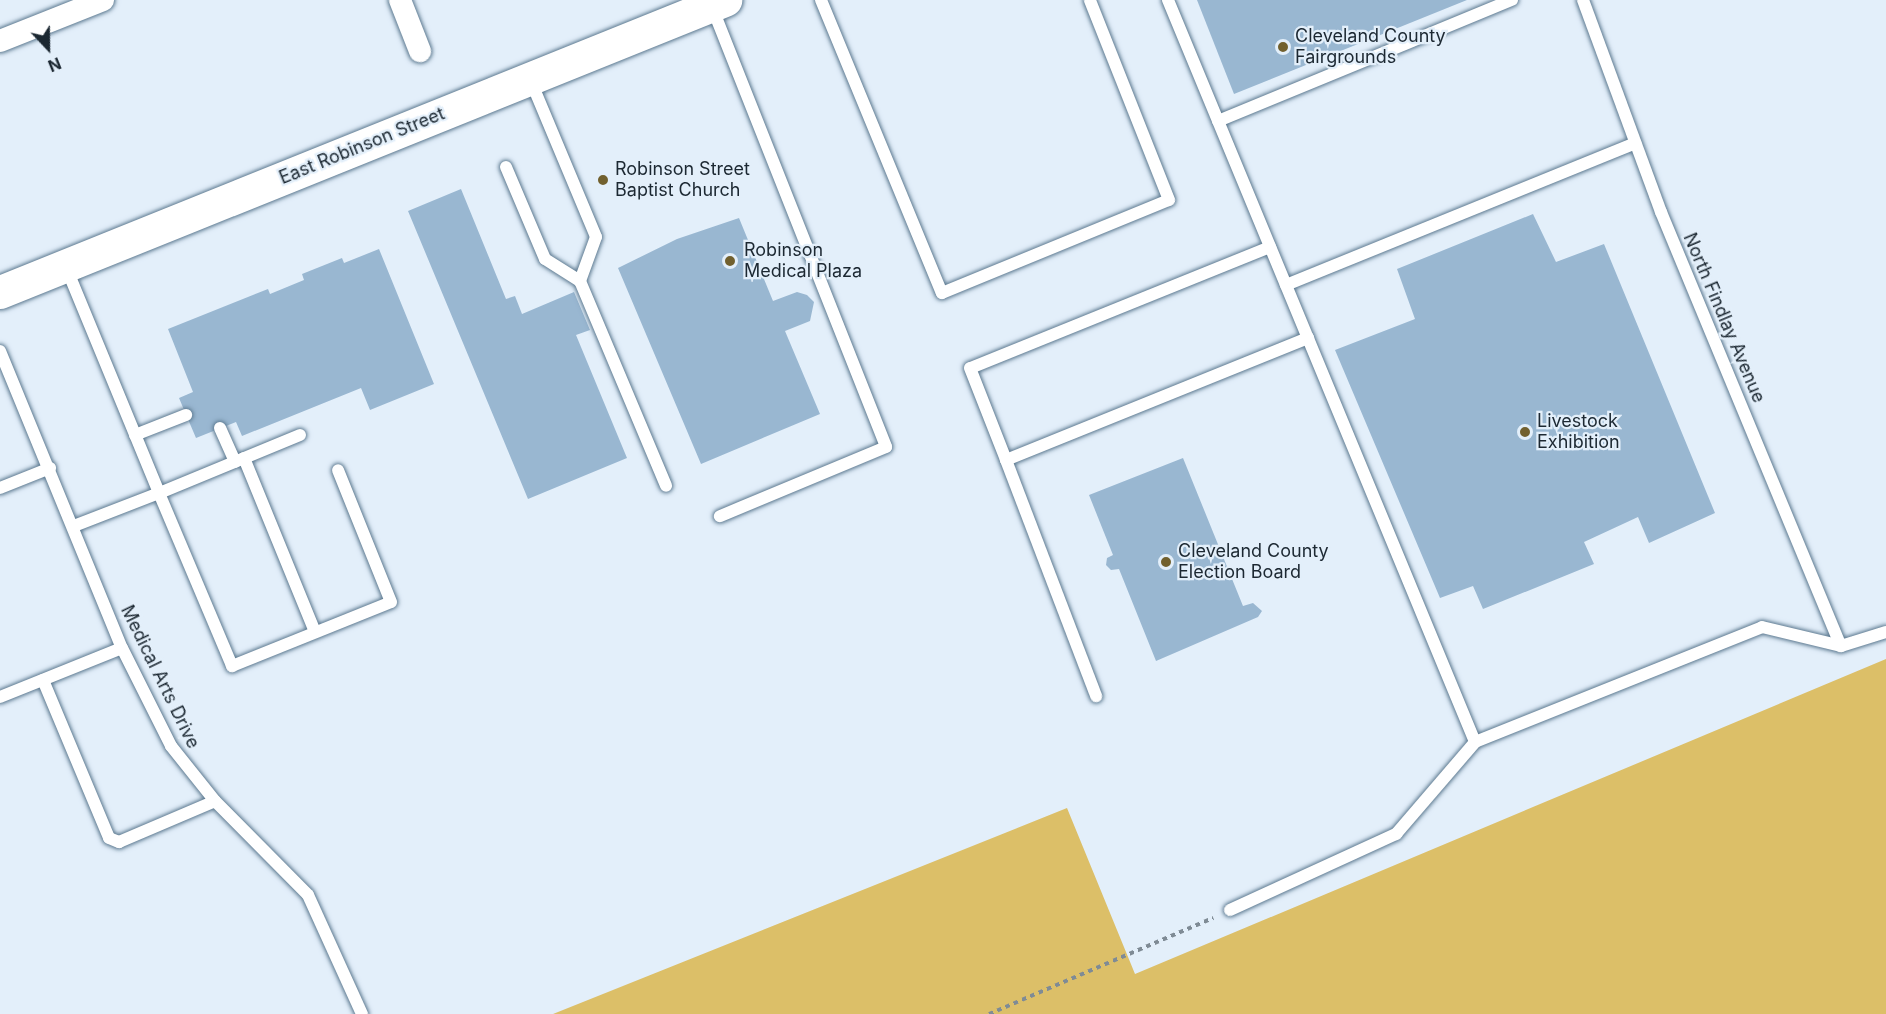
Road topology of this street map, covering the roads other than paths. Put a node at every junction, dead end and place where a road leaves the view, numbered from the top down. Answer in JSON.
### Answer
{"nodes":[{"id":1,"x":103,"y":0,"type":"edge"},
{"id":2,"x":400,"y":0,"type":"edge"},
{"id":3,"x":821,"y":0,"type":"edge"},
{"id":4,"x":1090,"y":0,"type":"edge"},
{"id":5,"x":1168,"y":0,"type":"edge"},
{"id":6,"x":1512,"y":0,"type":"edge"},
{"id":7,"x":1583,"y":0,"type":"edge"},
{"id":8,"x":718,"y":3,"type":"edge"},
{"id":9,"x":0,"y":42,"type":"edge"},
{"id":10,"x":420,"y":51,"type":"dead end"},
{"id":11,"x":530,"y":78,"type":"junction"},
{"id":12,"x":1218,"y":121,"type":"junction"},
{"id":13,"x":1635,"y":143,"type":"junction"},
{"id":14,"x":506,"y":167,"type":"dead end"},
{"id":15,"x":1270,"y":247,"type":"junction"},
{"id":16,"x":65,"y":266,"type":"junction"},
{"id":17,"x":580,"y":281,"type":"junction"},
{"id":18,"x":1286,"y":285,"type":"junction"},
{"id":19,"x":0,"y":292,"type":"edge"},
{"id":20,"x":1308,"y":338,"type":"junction"},
{"id":21,"x":0,"y":351,"type":"edge"},
{"id":22,"x":186,"y":415,"type":"dead end"},
{"id":23,"x":220,"y":428,"type":"dead end"},
{"id":24,"x":135,"y":435,"type":"junction"},
{"id":25,"x":300,"y":435,"type":"dead end"},
{"id":26,"x":240,"y":460,"type":"junction"},
{"id":27,"x":1006,"y":460,"type":"junction"},
{"id":28,"x":50,"y":468,"type":"junction"},
{"id":29,"x":338,"y":470,"type":"dead end"},
{"id":30,"x":666,"y":486,"type":"dead end"},
{"id":31,"x":0,"y":488,"type":"edge"},
{"id":32,"x":159,"y":493,"type":"junction"},
{"id":33,"x":720,"y":516,"type":"dead end"},
{"id":34,"x":74,"y":526,"type":"junction"},
{"id":35,"x":315,"y":632,"type":"junction"},
{"id":36,"x":1886,"y":632,"type":"edge"},
{"id":37,"x":1841,"y":646,"type":"junction"},
{"id":38,"x":122,"y":648,"type":"junction"},
{"id":39,"x":43,"y":680,"type":"junction"},
{"id":40,"x":1096,"y":696,"type":"dead end"},
{"id":41,"x":0,"y":697,"type":"edge"},
{"id":42,"x":1475,"y":742,"type":"junction"},
{"id":43,"x":215,"y":801,"type":"junction"},
{"id":44,"x":1230,"y":910,"type":"road end"},
{"id":45,"x":362,"y":1014,"type":"edge"}],
"edges":[{"from":1,"to":9,"type":"street"},
{"from":2,"to":10,"type":"street"},
{"from":3,"to":4,"type":"lane"},
{"from":5,"to":12,"type":"lane"},
{"from":6,"to":12,"type":"lane"},
{"from":7,"to":13,"type":"lane","name":"North Findlay Avenue"},
{"from":8,"to":11,"type":"main road","name":"East Robinson Street"},
{"from":8,"to":33,"type":"lane"},
{"from":11,"to":16,"type":"main road","name":"East Robinson Street"},
{"from":11,"to":17,"type":"lane"},
{"from":12,"to":15,"type":"lane"},
{"from":13,"to":18,"type":"lane"},
{"from":13,"to":37,"type":"lane","name":"North Findlay Avenue"},
{"from":14,"to":17,"type":"lane"},
{"from":15,"to":18,"type":"lane"},
{"from":15,"to":27,"type":"lane"},
{"from":16,"to":19,"type":"main road","name":"East Robinson Street"},
{"from":16,"to":24,"type":"lane"},
{"from":17,"to":30,"type":"lane"},
{"from":18,"to":20,"type":"lane"},
{"from":20,"to":27,"type":"lane"},
{"from":20,"to":42,"type":"lane"},
{"from":21,"to":28,"type":"lane","name":"Medical Arts Drive"},
{"from":22,"to":24,"type":"lane"},
{"from":23,"to":26,"type":"lane"},
{"from":24,"to":32,"type":"lane"},
{"from":25,"to":26,"type":"lane"},
{"from":26,"to":32,"type":"lane"},
{"from":26,"to":35,"type":"lane"},
{"from":27,"to":40,"type":"lane"},
{"from":28,"to":31,"type":"lane"},
{"from":28,"to":34,"type":"lane","name":"Medical Arts Drive"},
{"from":29,"to":35,"type":"lane"},
{"from":32,"to":34,"type":"lane"},
{"from":32,"to":35,"type":"lane"},
{"from":34,"to":38,"type":"lane","name":"Medical Arts Drive"},
{"from":36,"to":37,"type":"lane"},
{"from":37,"to":42,"type":"lane"},
{"from":38,"to":39,"type":"lane"},
{"from":38,"to":43,"type":"lane","name":"Medical Arts Drive"},
{"from":39,"to":41,"type":"lane"},
{"from":39,"to":43,"type":"lane"},
{"from":42,"to":44,"type":"lane"},
{"from":43,"to":45,"type":"lane","name":"Medical Arts Drive"}]}
